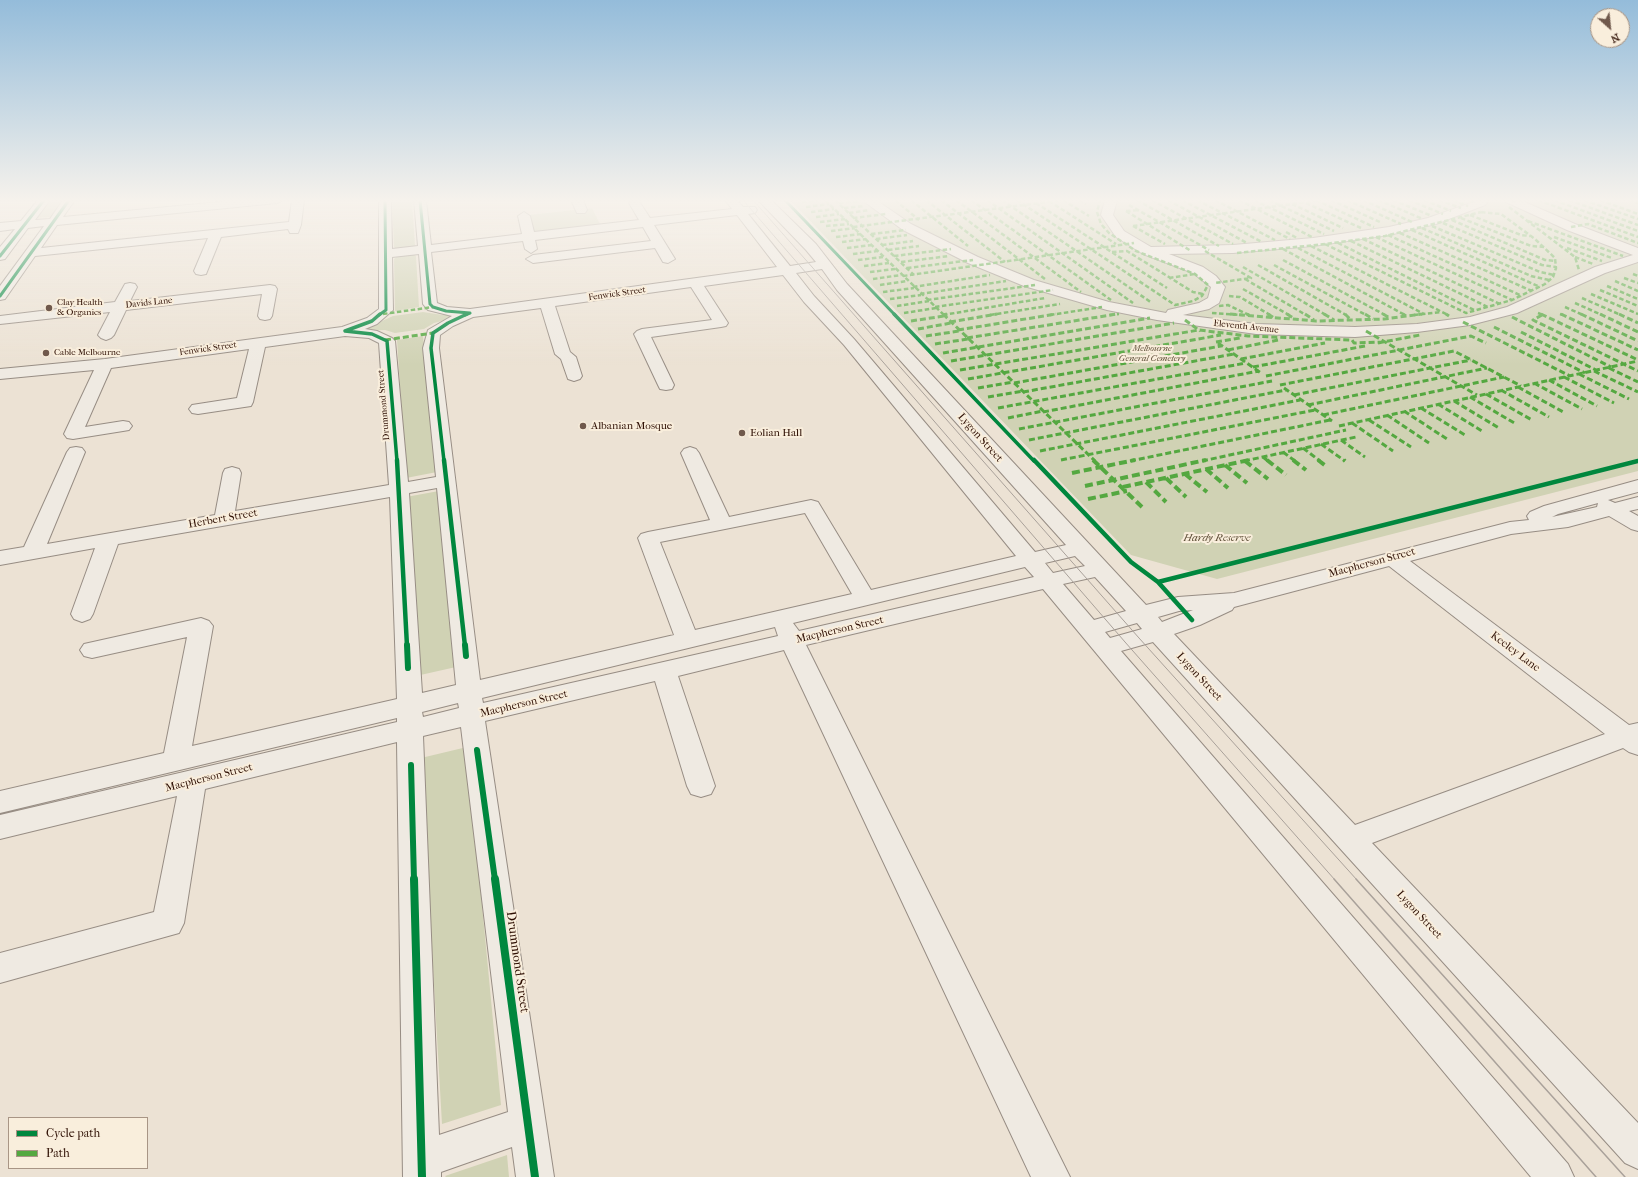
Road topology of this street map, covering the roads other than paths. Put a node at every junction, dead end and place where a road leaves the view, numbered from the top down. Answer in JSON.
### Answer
{"nodes":[{"id":1,"x":385,"y":254,"type":"edge"},
{"id":2,"x":30,"y":255,"type":"edge"},
{"id":3,"x":207,"y":255,"type":"edge"},
{"id":4,"x":426,"y":255,"type":"edge"},
{"id":5,"x":533,"y":255,"type":"edge"},
{"id":6,"x":592,"y":255,"type":"edge"},
{"id":7,"x":666,"y":255,"type":"edge"},
{"id":8,"x":775,"y":255,"type":"edge"},
{"id":9,"x":817,"y":255,"type":"edge"},
{"id":10,"x":965,"y":255,"type":"edge"},
{"id":11,"x":1158,"y":255,"type":"edge"},
{"id":12,"x":1638,"y":258,"type":"edge"},
{"id":13,"x":668,"y":259,"type":"dead end"},
{"id":14,"x":826,"y":265,"type":"junction"},
{"id":15,"x":201,"y":271,"type":"dead end"},
{"id":16,"x":787,"y":271,"type":"junction"},
{"id":17,"x":695,"y":283,"type":"junction"},
{"id":18,"x":130,"y":287,"type":"dead end"},
{"id":19,"x":0,"y":296,"type":"edge"},
{"id":20,"x":547,"y":304,"type":"junction"},
{"id":21,"x":121,"y":305,"type":"junction"},
{"id":22,"x":470,"y":314,"type":"junction"},
{"id":23,"x":265,"y":316,"type":"dead end"},
{"id":24,"x":1157,"y":316,"type":"junction"},
{"id":25,"x":0,"y":320,"type":"edge"},
{"id":26,"x":345,"y":331,"type":"junction"},
{"id":27,"x":106,"y":335,"type":"dead end"},
{"id":28,"x":258,"y":342,"type":"junction"},
{"id":29,"x":105,"y":364,"type":"junction"},
{"id":30,"x":71,"y":368,"type":"junction"},
{"id":31,"x":0,"y":374,"type":"edge"},
{"id":32,"x":574,"y":376,"type":"dead end"},
{"id":33,"x":0,"y":380,"type":"edge"},
{"id":34,"x":666,"y":385,"type":"dead end"},
{"id":35,"x":198,"y":409,"type":"dead end"},
{"id":36,"x":123,"y":426,"type":"dead end"},
{"id":37,"x":76,"y":452,"type":"dead end"},
{"id":38,"x":690,"y":453,"type":"dead end"},
{"id":39,"x":232,"y":473,"type":"dead end"},
{"id":40,"x":446,"y":480,"type":"junction"},
{"id":41,"x":399,"y":489,"type":"junction"},
{"id":42,"x":1636,"y":492,"type":"edge"},
{"id":43,"x":1593,"y":498,"type":"junction"},
{"id":44,"x":1612,"y":510,"type":"junction"},
{"id":45,"x":224,"y":519,"type":"junction"},
{"id":46,"x":722,"y":524,"type":"junction"},
{"id":47,"x":1638,"y":525,"type":"edge"},
{"id":48,"x":1510,"y":528,"type":"junction"},
{"id":49,"x":109,"y":539,"type":"junction"},
{"id":50,"x":1080,"y":548,"type":"junction"},
{"id":51,"x":32,"y":553,"type":"junction"},
{"id":52,"x":0,"y":558,"type":"edge"},
{"id":53,"x":1392,"y":558,"type":"junction"},
{"id":54,"x":1030,"y":560,"type":"junction"},
{"id":55,"x":1100,"y":570,"type":"junction"},
{"id":56,"x":1049,"y":582,"type":"junction"},
{"id":57,"x":865,"y":598,"type":"junction"},
{"id":58,"x":82,"y":614,"type":"dead end"},
{"id":59,"x":1150,"y":623,"type":"junction"},
{"id":60,"x":786,"y":629,"type":"junction"},
{"id":61,"x":1097,"y":638,"type":"junction"},
{"id":62,"x":687,"y":639,"type":"junction"},
{"id":63,"x":92,"y":650,"type":"dead end"},
{"id":64,"x":664,"y":671,"type":"junction"},
{"id":65,"x":470,"y":691,"type":"junction"},
{"id":66,"x":472,"y":716,"type":"junction"},
{"id":67,"x":410,"y":718,"type":"junction"},
{"id":68,"x":1634,"y":738,"type":"edge"},
{"id":69,"x":185,"y":771,"type":"junction"},
{"id":70,"x":700,"y":786,"type":"dead end"},
{"id":71,"x":0,"y":802,"type":"edge"},
{"id":72,"x":0,"y":827,"type":"edge"},
{"id":73,"x":1349,"y":840,"type":"junction"},
{"id":74,"x":0,"y":968,"type":"edge"},
{"id":75,"x":528,"y":1123,"type":"junction"},
{"id":76,"x":1638,"y":1150,"type":"edge"},
{"id":77,"x":422,"y":1169,"type":"edge"},
{"id":78,"x":535,"y":1177,"type":"edge"},
{"id":79,"x":1051,"y":1177,"type":"edge"},
{"id":80,"x":1555,"y":1177,"type":"edge"}],
"edges":[{"from":1,"to":26,"type":"street"},
{"from":2,"to":19,"type":"street"},
{"from":3,"to":15,"type":"street"},
{"from":4,"to":22,"type":"street"},
{"from":5,"to":6,"type":"street"},
{"from":7,"to":13,"type":"street"},
{"from":8,"to":16,"type":"street"},
{"from":9,"to":14,"type":"street","name":"Lygon Street"},
{"from":10,"to":24,"type":"street","name":"Eleventh Avenue"},
{"from":11,"to":24,"type":"street"},
{"from":12,"to":24,"type":"street","name":"Eleventh Avenue"},
{"from":14,"to":16,"type":"street","name":"Fenwick Street"},
{"from":14,"to":50,"type":"street","name":"Lygon Street"},
{"from":16,"to":17,"type":"street","name":"Fenwick Street"},
{"from":16,"to":54,"type":"street"},
{"from":17,"to":20,"type":"street","name":"Fenwick Street"},
{"from":17,"to":34,"type":"street"},
{"from":18,"to":21,"type":"street"},
{"from":20,"to":22,"type":"street","name":"Fenwick Street"},
{"from":20,"to":32,"type":"street"},
{"from":21,"to":23,"type":"street","name":"Davids Lane"},
{"from":21,"to":25,"type":"street","name":"Davids Lane"},
{"from":21,"to":27,"type":"street"},
{"from":22,"to":40,"type":"street","name":"Drummond Street"},
{"from":26,"to":28,"type":"street","name":"Fenwick Street"},
{"from":26,"to":41,"type":"street","name":"Drummond Street"},
{"from":28,"to":29,"type":"street","name":"Fenwick Street"},
{"from":28,"to":35,"type":"street"},
{"from":29,"to":30,"type":"street","name":"Fenwick Street"},
{"from":29,"to":36,"type":"street"},
{"from":30,"to":31,"type":"street","name":"Fenwick Street"},
{"from":30,"to":33,"type":"street","name":"Fenwick Street"},
{"from":37,"to":51,"type":"street"},
{"from":38,"to":46,"type":"street"},
{"from":39,"to":45,"type":"street"},
{"from":40,"to":41,"type":"street","name":"Herbert Street"},
{"from":40,"to":65,"type":"street","name":"Drummond Street"},
{"from":41,"to":45,"type":"street","name":"Herbert Street"},
{"from":41,"to":67,"type":"street","name":"Drummond Street"},
{"from":42,"to":43,"type":"street","name":"Macpherson Street"},
{"from":42,"to":44,"type":"street","name":"Macpherson Street"},
{"from":43,"to":44,"type":"street"},
{"from":43,"to":48,"type":"street","name":"Macpherson Street"},
{"from":44,"to":47,"type":"street"},
{"from":44,"to":48,"type":"street","name":"Macpherson Street"},
{"from":45,"to":49,"type":"street","name":"Herbert Street"},
{"from":46,"to":57,"type":"street"},
{"from":46,"to":62,"type":"street"},
{"from":48,"to":53,"type":"street","name":"Macpherson Street"},
{"from":49,"to":51,"type":"street","name":"Herbert Street"},
{"from":49,"to":58,"type":"street"},
{"from":50,"to":54,"type":"street","name":"Macpherson Street"},
{"from":50,"to":55,"type":"street","name":"Lygon Street"},
{"from":51,"to":52,"type":"street","name":"Herbert Street"},
{"from":53,"to":59,"type":"street","name":"Macpherson Street"},
{"from":53,"to":68,"type":"street","name":"Keeley Lane"},
{"from":54,"to":56,"type":"street"},
{"from":54,"to":57,"type":"street","name":"Macpherson Street"},
{"from":55,"to":56,"type":"street","name":"Macpherson Street"},
{"from":55,"to":59,"type":"street","name":"Lygon Street"},
{"from":56,"to":60,"type":"street","name":"Macpherson Street"},
{"from":56,"to":61,"type":"street"},
{"from":57,"to":60,"type":"street","name":"Macpherson Street"},
{"from":59,"to":61,"type":"street","name":"Macpherson Street"},
{"from":59,"to":73,"type":"street","name":"Lygon Street"},
{"from":60,"to":62,"type":"street","name":"Macpherson Street"},
{"from":60,"to":64,"type":"street","name":"Macpherson Street"},
{"from":60,"to":79,"type":"street"},
{"from":61,"to":80,"type":"street"},
{"from":62,"to":65,"type":"street","name":"Macpherson Street"},
{"from":63,"to":69,"type":"street"},
{"from":64,"to":66,"type":"street","name":"Macpherson Street"},
{"from":64,"to":70,"type":"street"},
{"from":65,"to":66,"type":"street","name":"Drummond Street"},
{"from":65,"to":67,"type":"street","name":"Macpherson Street"},
{"from":66,"to":67,"type":"street","name":"Macpherson Street"},
{"from":66,"to":75,"type":"street","name":"Drummond Street"},
{"from":67,"to":69,"type":"street","name":"Macpherson Street"},
{"from":67,"to":77,"type":"street","name":"Drummond Street"},
{"from":68,"to":73,"type":"street"},
{"from":69,"to":71,"type":"street","name":"Macpherson Street"},
{"from":69,"to":72,"type":"street","name":"Macpherson Street"},
{"from":69,"to":74,"type":"street"},
{"from":73,"to":76,"type":"street","name":"Lygon Street"},
{"from":75,"to":77,"type":"street"},
{"from":75,"to":78,"type":"street","name":"Drummond Street"}]}
